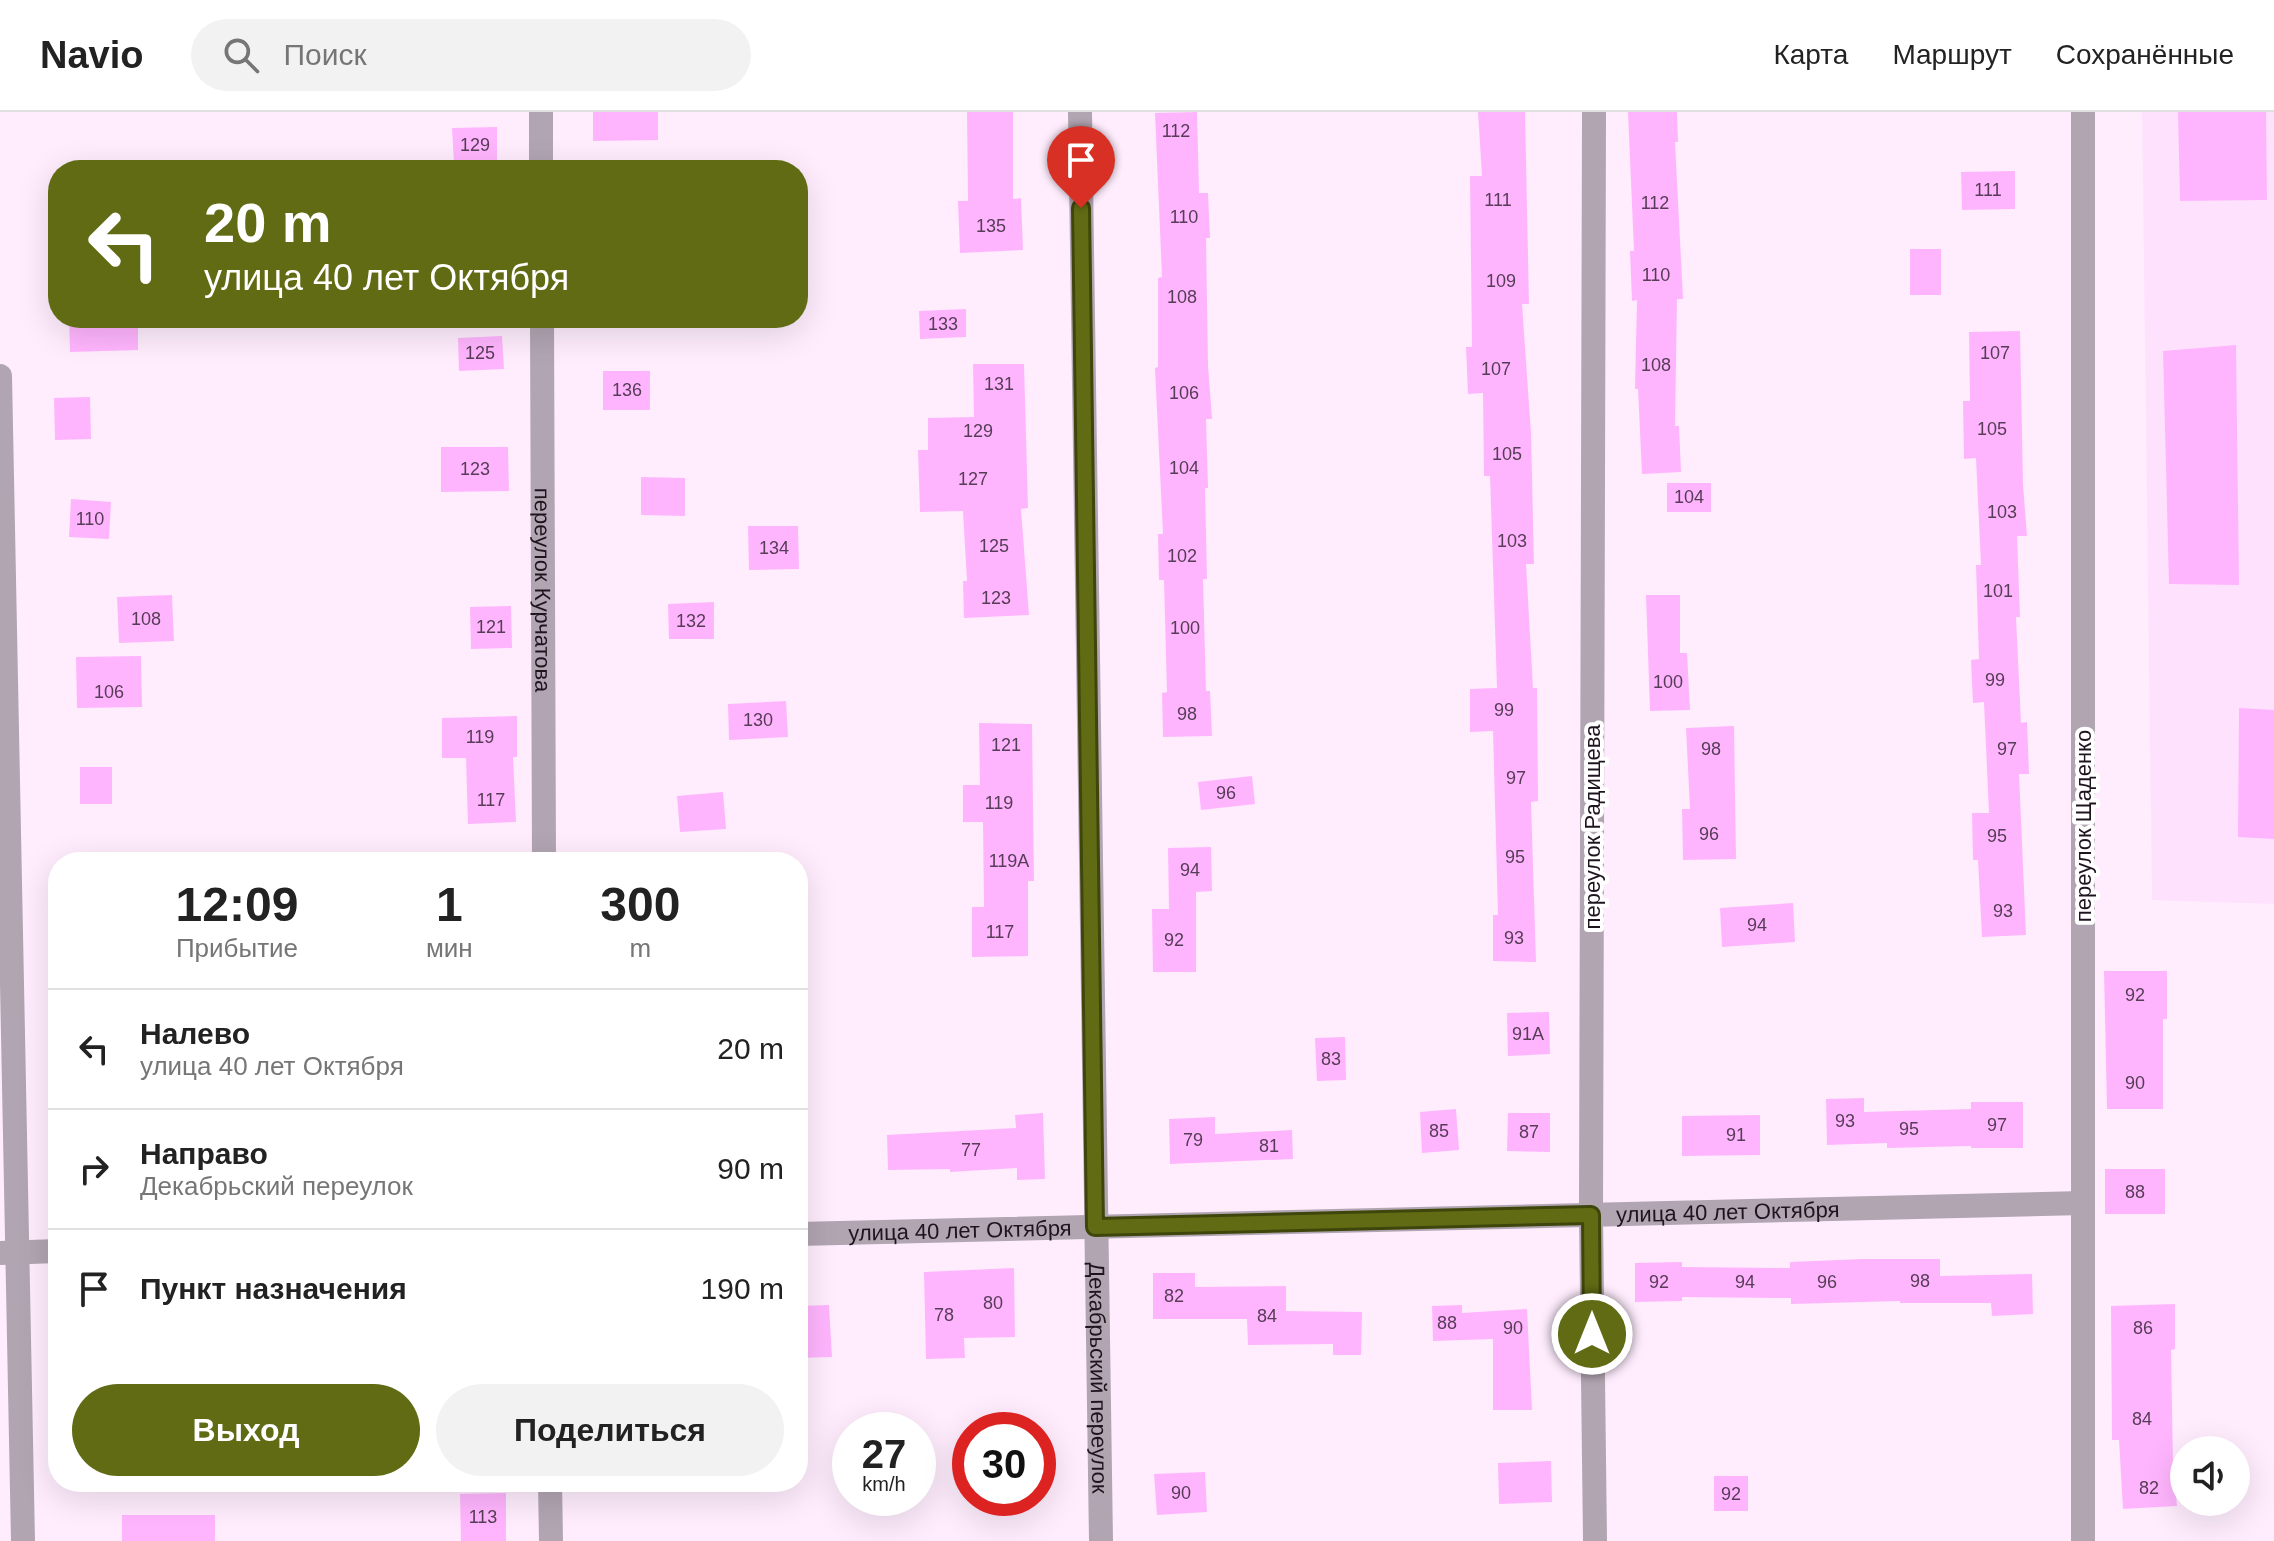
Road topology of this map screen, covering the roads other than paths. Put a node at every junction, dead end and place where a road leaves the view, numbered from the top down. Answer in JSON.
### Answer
{"nodes":[{"id":1,"x":541,"y":112,"type":"edge"},
{"id":2,"x":1080,"y":112,"type":"edge"},
{"id":3,"x":1594,"y":112,"type":"edge"},
{"id":4,"x":2083,"y":112,"type":"edge"},
{"id":5,"x":541,"y":160,"type":"edge"},
{"id":6,"x":542,"y":328,"type":"edge"},
{"id":7,"x":0,"y":376,"type":"edge"},
{"id":8,"x":544,"y":852,"type":"edge"},
{"id":9,"x":2083,"y":1203,"type":"junction"},
{"id":10,"x":1591,"y":1215,"type":"junction"},
{"id":11,"x":1095,"y":1227,"type":"junction"},
{"id":12,"x":808,"y":1234,"type":"edge"},
{"id":13,"x":48,"y":1251,"type":"edge"},
{"id":14,"x":8,"y":1252,"type":"edge"},
{"id":15,"x":550,"y":1492,"type":"edge"},
{"id":16,"x":23,"y":1541,"type":"edge"},
{"id":17,"x":551,"y":1541,"type":"edge"},
{"id":18,"x":1101,"y":1541,"type":"edge"},
{"id":19,"x":1595,"y":1541,"type":"edge"},
{"id":20,"x":2083,"y":1541,"type":"edge"}],
"edges":[{"from":1,"to":5,"type":"street"},
{"from":2,"to":11,"type":"street","name":"Декабрьский переулок"},
{"from":3,"to":10,"type":"street","name":"переулок Радищева"},
{"from":4,"to":9,"type":"street","name":"переулок Щаденко"},
{"from":6,"to":8,"type":"street","name":"переулок Курчатова"},
{"from":7,"to":14,"type":"street"},
{"from":9,"to":10,"type":"street","name":"улица 40 лет Октября"},
{"from":9,"to":20,"type":"street","name":"переулок Щаденко"},
{"from":10,"to":11,"type":"street","name":"улица 40 лет Октября"},
{"from":10,"to":19,"type":"street","name":"переулок Радищева"},
{"from":11,"to":12,"type":"street","name":"улица 40 лет Октября"},
{"from":11,"to":18,"type":"street","name":"Декабрьский переулок"},
{"from":13,"to":14,"type":"street"},
{"from":14,"to":16,"type":"street"},
{"from":15,"to":17,"type":"street"}]}
